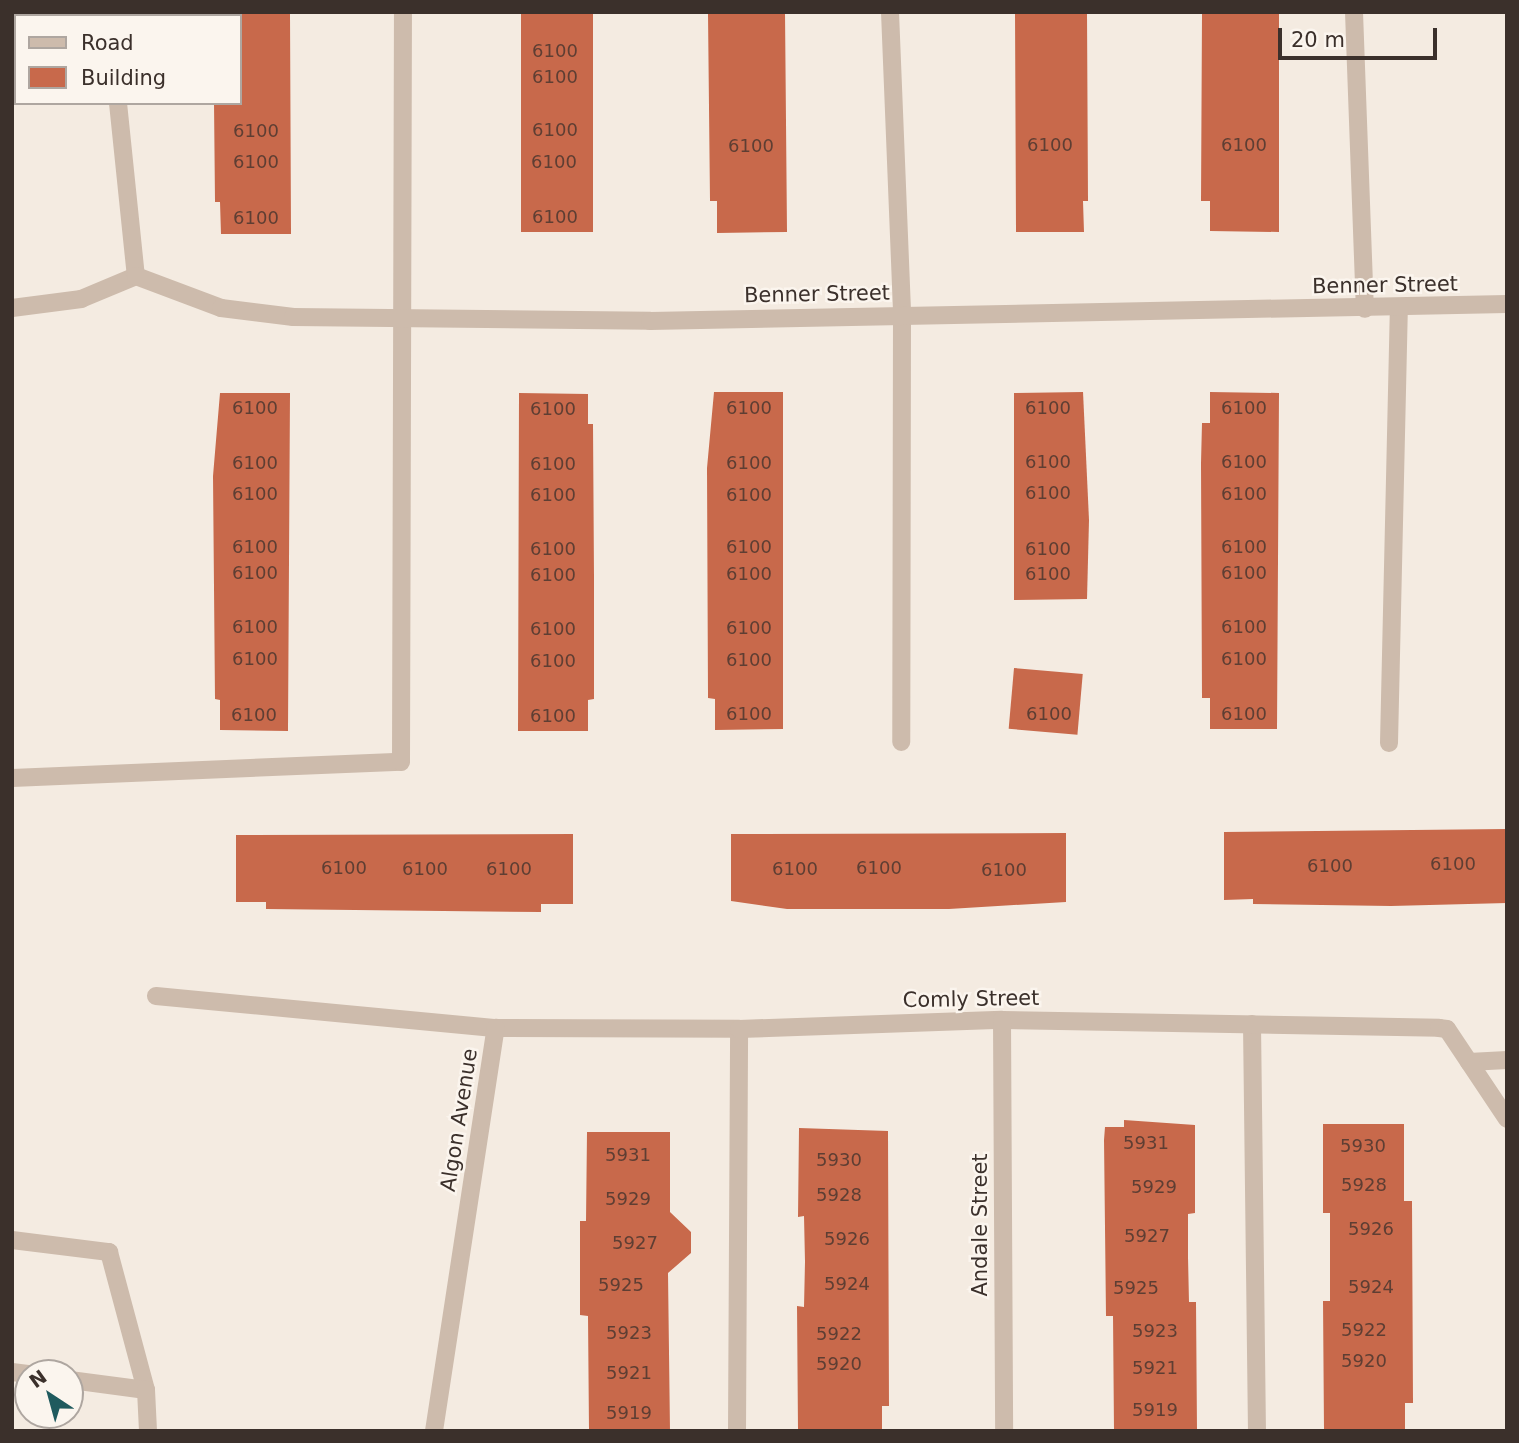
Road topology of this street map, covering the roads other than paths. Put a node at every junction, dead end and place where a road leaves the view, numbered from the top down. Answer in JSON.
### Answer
{"nodes":[{"id":1,"x":403,"y":12,"type":"edge"},
{"id":2,"x":890,"y":12,"type":"edge"},
{"id":3,"x":1354,"y":12,"type":"edge"},
{"id":4,"x":118,"y":105,"type":"edge"},
{"id":5,"x":136,"y":276,"type":"junction"},
{"id":6,"x":1507,"y":304,"type":"edge"},
{"id":7,"x":12,"y":309,"type":"edge"},
{"id":8,"x":1365,"y":309,"type":"junction"},
{"id":9,"x":1399,"y":309,"type":"junction"},
{"id":10,"x":902,"y":315,"type":"junction"},
{"id":11,"x":402,"y":318,"type":"junction"},
{"id":12,"x":901,"y":742,"type":"dead end"},
{"id":13,"x":1390,"y":743,"type":"dead end"},
{"id":14,"x":12,"y":778,"type":"edge"},
{"id":15,"x":156,"y":996,"type":"dead end"},
{"id":16,"x":1002,"y":1020,"type":"junction"},
{"id":17,"x":1252,"y":1024,"type":"junction"},
{"id":18,"x":496,"y":1028,"type":"junction"},
{"id":19,"x":739,"y":1029,"type":"junction"},
{"id":20,"x":1507,"y":1060,"type":"edge"},
{"id":21,"x":1469,"y":1062,"type":"junction"},
{"id":22,"x":1507,"y":1119,"type":"edge"},
{"id":23,"x":12,"y":1240,"type":"edge"},
{"id":24,"x":84,"y":1382,"type":"edge"},
{"id":25,"x":146,"y":1390,"type":"junction"},
{"id":26,"x":148,"y":1431,"type":"edge"},
{"id":27,"x":434,"y":1431,"type":"edge"},
{"id":28,"x":737,"y":1431,"type":"edge"},
{"id":29,"x":1004,"y":1431,"type":"edge"},
{"id":30,"x":1257,"y":1431,"type":"edge"}],
"edges":[{"from":1,"to":11,"type":"street"},
{"from":2,"to":10,"type":"street"},
{"from":3,"to":8,"type":"street"},
{"from":4,"to":5,"type":"street"},
{"from":5,"to":7,"type":"street"},
{"from":5,"to":11,"type":"street","name":"Benner Street"},
{"from":6,"to":9,"type":"street","name":"Benner Street"},
{"from":8,"to":9,"type":"street","name":"Benner Street"},
{"from":8,"to":10,"type":"street","name":"Benner Street"},
{"from":9,"to":13,"type":"street"},
{"from":10,"to":11,"type":"street","name":"Benner Street"},
{"from":10,"to":12,"type":"street"},
{"from":11,"to":14,"type":"street"},
{"from":15,"to":18,"type":"street","name":"Algon Avenue"},
{"from":16,"to":17,"type":"street","name":"Comly Street"},
{"from":16,"to":19,"type":"street","name":"Comly Street"},
{"from":16,"to":29,"type":"street","name":"Andale Street"},
{"from":17,"to":21,"type":"street","name":"Comly Street"},
{"from":17,"to":30,"type":"street"},
{"from":18,"to":19,"type":"street","name":"Comly Street"},
{"from":18,"to":27,"type":"street","name":"Algon Avenue"},
{"from":19,"to":28,"type":"street"},
{"from":20,"to":21,"type":"street"},
{"from":21,"to":22,"type":"street"},
{"from":23,"to":25,"type":"street"},
{"from":24,"to":25,"type":"street"},
{"from":25,"to":26,"type":"street"}]}
